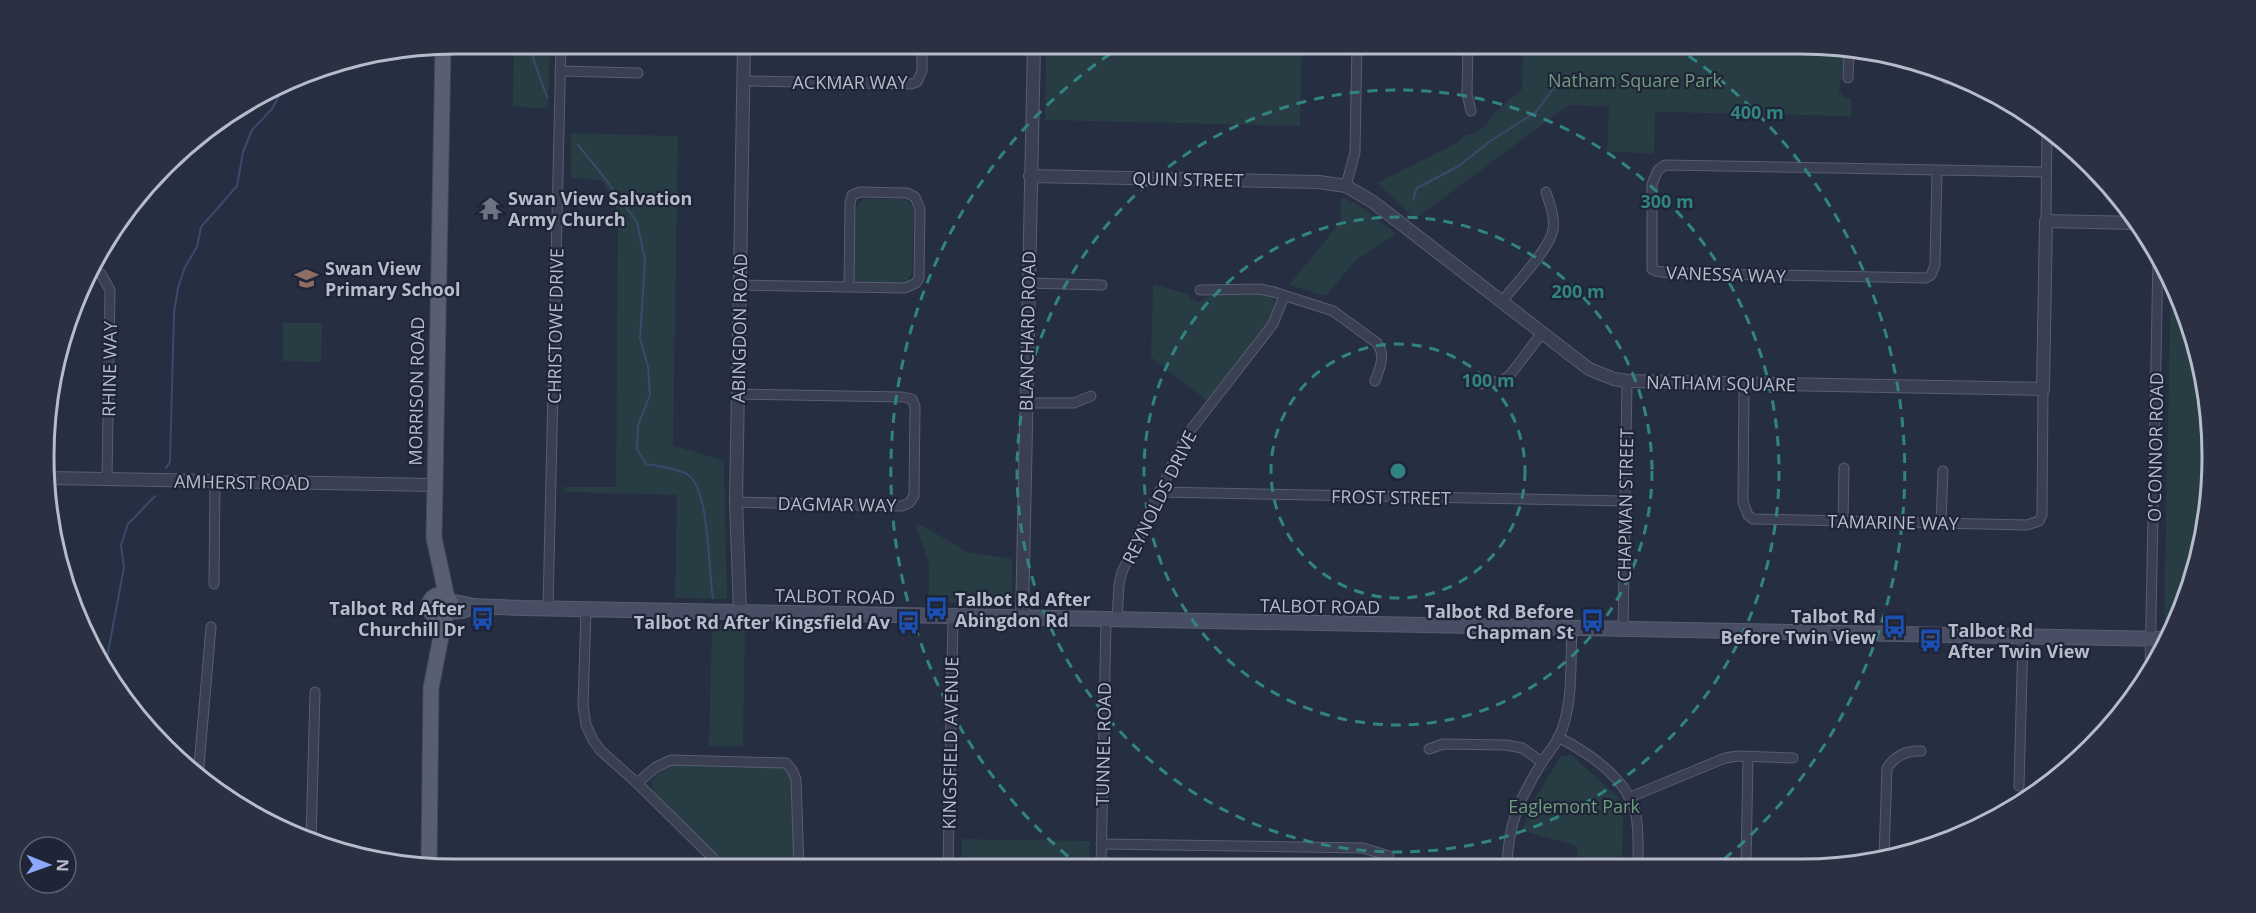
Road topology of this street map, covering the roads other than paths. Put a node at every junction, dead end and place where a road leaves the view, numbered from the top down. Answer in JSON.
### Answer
{"nodes":[{"id":1,"x":561,"y":54,"type":"edge"},
{"id":2,"x":744,"y":54,"type":"edge"},
{"id":3,"x":922,"y":54,"type":"edge"},
{"id":4,"x":1034,"y":54,"type":"edge"},
{"id":5,"x":1357,"y":54,"type":"edge"},
{"id":6,"x":1468,"y":54,"type":"edge"},
{"id":7,"x":443,"y":55,"type":"edge"},
{"id":8,"x":1849,"y":57,"type":"edge"},
{"id":9,"x":560,"y":71,"type":"junction"},
{"id":10,"x":638,"y":73,"type":"dead end"},
{"id":11,"x":1848,"y":78,"type":"dead end"},
{"id":12,"x":744,"y":81,"type":"junction"},
{"id":13,"x":1471,"y":111,"type":"dead end"},
{"id":14,"x":2047,"y":138,"type":"edge"},
{"id":15,"x":1937,"y":170,"type":"junction"},
{"id":16,"x":2046,"y":172,"type":"junction"},
{"id":17,"x":1030,"y":176,"type":"junction"},
{"id":18,"x":1346,"y":186,"type":"junction"},
{"id":19,"x":1546,"y":192,"type":"dead end"},
{"id":20,"x":2046,"y":221,"type":"junction"},
{"id":21,"x":2127,"y":223,"type":"edge"},
{"id":22,"x":99,"y":273,"type":"edge"},
{"id":23,"x":2158,"y":274,"type":"edge"},
{"id":24,"x":1027,"y":283,"type":"junction"},
{"id":25,"x":740,"y":285,"type":"junction"},
{"id":26,"x":1102,"y":285,"type":"dead end"},
{"id":27,"x":849,"y":287,"type":"junction"},
{"id":28,"x":1200,"y":290,"type":"dead end"},
{"id":29,"x":1284,"y":296,"type":"junction"},
{"id":30,"x":1503,"y":300,"type":"junction"},
{"id":31,"x":1542,"y":333,"type":"junction"},
{"id":32,"x":1375,"y":381,"type":"dead end"},
{"id":33,"x":1627,"y":381,"type":"junction"},
{"id":34,"x":1481,"y":384,"type":"dead end"},
{"id":35,"x":1744,"y":384,"type":"junction"},
{"id":36,"x":2043,"y":389,"type":"junction"},
{"id":37,"x":738,"y":394,"type":"junction"},
{"id":38,"x":1091,"y":396,"type":"dead end"},
{"id":39,"x":1026,"y":403,"type":"junction"},
{"id":40,"x":1844,"y":468,"type":"dead end"},
{"id":41,"x":1942,"y":471,"type":"dead end"},
{"id":42,"x":55,"y":478,"type":"edge"},
{"id":43,"x":107,"y":479,"type":"junction"},
{"id":44,"x":215,"y":482,"type":"junction"},
{"id":45,"x":434,"y":485,"type":"junction"},
{"id":46,"x":1159,"y":492,"type":"junction"},
{"id":47,"x":1623,"y":501,"type":"junction"},
{"id":48,"x":736,"y":502,"type":"junction"},
{"id":49,"x":1843,"y":521,"type":"junction"},
{"id":50,"x":1941,"y":523,"type":"junction"},
{"id":51,"x":214,"y":584,"type":"dead end"},
{"id":52,"x":443,"y":607,"type":"junction"},
{"id":53,"x":548,"y":608,"type":"junction"},
{"id":54,"x":586,"y":610,"type":"junction"},
{"id":55,"x":740,"y":612,"type":"junction"},
{"id":56,"x":953,"y":617,"type":"junction"},
{"id":57,"x":1022,"y":618,"type":"junction"},
{"id":58,"x":1111,"y":620,"type":"junction"},
{"id":59,"x":211,"y":627,"type":"dead end"},
{"id":60,"x":1572,"y":628,"type":"junction"},
{"id":61,"x":1623,"y":630,"type":"junction"},
{"id":62,"x":2024,"y":637,"type":"junction"},
{"id":63,"x":2151,"y":639,"type":"junction"},
{"id":64,"x":2158,"y":639,"type":"edge"},
{"id":65,"x":2151,"y":653,"type":"edge"},
{"id":66,"x":315,"y":692,"type":"dead end"},
{"id":67,"x":1558,"y":737,"type":"junction"},
{"id":68,"x":1429,"y":750,"type":"dead end"},
{"id":69,"x":1921,"y":750,"type":"dead end"},
{"id":70,"x":1749,"y":757,"type":"junction"},
{"id":71,"x":1793,"y":758,"type":"dead end"},
{"id":72,"x":1542,"y":762,"type":"junction"},
{"id":73,"x":199,"y":766,"type":"edge"},
{"id":74,"x":637,"y":783,"type":"junction"},
{"id":75,"x":2019,"y":786,"type":"dead end"},
{"id":76,"x":1628,"y":796,"type":"junction"},
{"id":77,"x":311,"y":832,"type":"edge"},
{"id":78,"x":1101,"y":843,"type":"junction"},
{"id":79,"x":1884,"y":850,"type":"edge"},
{"id":80,"x":1389,"y":856,"type":"dead end"},
{"id":81,"x":429,"y":858,"type":"edge"},
{"id":82,"x":714,"y":859,"type":"edge"},
{"id":83,"x":799,"y":859,"type":"edge"},
{"id":84,"x":948,"y":859,"type":"edge"},
{"id":85,"x":1101,"y":859,"type":"edge"},
{"id":86,"x":1507,"y":859,"type":"edge"},
{"id":87,"x":1638,"y":859,"type":"edge"},
{"id":88,"x":1746,"y":859,"type":"edge"}],
"edges":[{"from":1,"to":9,"type":"street","name":"CHRISTOWE DRIVE"},
{"from":2,"to":12,"type":"street","name":"ABINGDON ROAD"},
{"from":3,"to":12,"type":"street","name":"ACKMAR WAY"},
{"from":4,"to":17,"type":"street","name":"BLANCHARD ROAD"},
{"from":5,"to":18,"type":"street"},
{"from":6,"to":13,"type":"street"},
{"from":7,"to":45,"type":"main road","name":"MORRISON ROAD"},
{"from":8,"to":11,"type":"street"},
{"from":9,"to":10,"type":"street"},
{"from":9,"to":53,"type":"street","name":"CHRISTOWE DRIVE"},
{"from":12,"to":25,"type":"street","name":"ABINGDON ROAD"},
{"from":14,"to":16,"type":"street"},
{"from":15,"to":15,"type":"street","name":"VANESSA WAY"},
{"from":15,"to":16,"type":"street","name":"VANESSA WAY"},
{"from":16,"to":20,"type":"street"},
{"from":17,"to":18,"type":"street","name":"QUIN STREET"},
{"from":17,"to":24,"type":"street","name":"BLANCHARD ROAD"},
{"from":18,"to":30,"type":"street","name":"NATHAM SQUARE"},
{"from":19,"to":30,"type":"street"},
{"from":20,"to":21,"type":"street"},
{"from":20,"to":36,"type":"street"},
{"from":22,"to":43,"type":"street","name":"RHINE WAY"},
{"from":23,"to":63,"type":"street","name":"O'CONNOR ROAD"},
{"from":24,"to":26,"type":"street"},
{"from":24,"to":39,"type":"street","name":"BLANCHARD ROAD"},
{"from":25,"to":27,"type":"street"},
{"from":25,"to":37,"type":"street","name":"ABINGDON ROAD"},
{"from":27,"to":27,"type":"street"},
{"from":28,"to":29,"type":"street"},
{"from":29,"to":32,"type":"street"},
{"from":29,"to":46,"type":"street","name":"REYNOLDS DRIVE"},
{"from":30,"to":31,"type":"street","name":"NATHAM SQUARE"},
{"from":31,"to":33,"type":"street","name":"NATHAM SQUARE"},
{"from":31,"to":34,"type":"street"},
{"from":33,"to":35,"type":"street","name":"NATHAM SQUARE"},
{"from":33,"to":47,"type":"street","name":"CHAPMAN STREET"},
{"from":35,"to":36,"type":"street","name":"NATHAM SQUARE"},
{"from":35,"to":49,"type":"street","name":"TAMARINE WAY"},
{"from":36,"to":50,"type":"street","name":"TAMARINE WAY"},
{"from":37,"to":48,"type":"street","name":"ABINGDON ROAD"},
{"from":37,"to":48,"type":"street","name":"DAGMAR WAY"},
{"from":38,"to":39,"type":"street"},
{"from":39,"to":57,"type":"street","name":"BLANCHARD ROAD"},
{"from":40,"to":49,"type":"street"},
{"from":41,"to":50,"type":"street"},
{"from":42,"to":43,"type":"street","name":"AMHERST ROAD"},
{"from":43,"to":44,"type":"street","name":"AMHERST ROAD"},
{"from":44,"to":45,"type":"street","name":"AMHERST ROAD"},
{"from":44,"to":51,"type":"street"},
{"from":45,"to":52,"type":"main road","name":"MORRISON ROAD"},
{"from":46,"to":47,"type":"street","name":"FROST STREET"},
{"from":46,"to":58,"type":"street","name":"REYNOLDS DRIVE"},
{"from":47,"to":61,"type":"street","name":"CHAPMAN STREET"},
{"from":48,"to":55,"type":"street","name":"ABINGDON ROAD"},
{"from":49,"to":50,"type":"street","name":"TAMARINE WAY"},
{"from":52,"to":53,"type":"main road","name":"TALBOT ROAD"},
{"from":52,"to":81,"type":"main road","name":"MORRISON ROAD"},
{"from":53,"to":54,"type":"main road","name":"TALBOT ROAD"},
{"from":54,"to":55,"type":"main road","name":"TALBOT ROAD"},
{"from":54,"to":74,"type":"street"},
{"from":55,"to":56,"type":"main road","name":"TALBOT ROAD"},
{"from":56,"to":57,"type":"main road","name":"TALBOT ROAD"},
{"from":56,"to":84,"type":"street","name":"KINGSFIELD AVENUE"},
{"from":57,"to":58,"type":"main road","name":"TALBOT ROAD"},
{"from":58,"to":60,"type":"main road","name":"TALBOT ROAD"},
{"from":58,"to":78,"type":"street","name":"TUNNEL ROAD"},
{"from":59,"to":73,"type":"street"},
{"from":60,"to":61,"type":"main road","name":"TALBOT ROAD"},
{"from":60,"to":67,"type":"street"},
{"from":61,"to":62,"type":"main road","name":"TALBOT ROAD"},
{"from":62,"to":63,"type":"main road","name":"TALBOT ROAD"},
{"from":62,"to":75,"type":"street"},
{"from":63,"to":64,"type":"main road","name":"TALBOT ROAD"},
{"from":63,"to":65,"type":"street","name":"O'CONNOR ROAD"},
{"from":66,"to":77,"type":"street"},
{"from":67,"to":72,"type":"street"},
{"from":67,"to":76,"type":"street"},
{"from":68,"to":72,"type":"street"},
{"from":69,"to":79,"type":"street"},
{"from":70,"to":71,"type":"street"},
{"from":70,"to":76,"type":"street"},
{"from":70,"to":88,"type":"street"},
{"from":72,"to":86,"type":"street"},
{"from":74,"to":82,"type":"street"},
{"from":74,"to":83,"type":"street"},
{"from":76,"to":87,"type":"street"},
{"from":78,"to":80,"type":"street"},
{"from":78,"to":85,"type":"street","name":"TUNNEL ROAD"}]}
